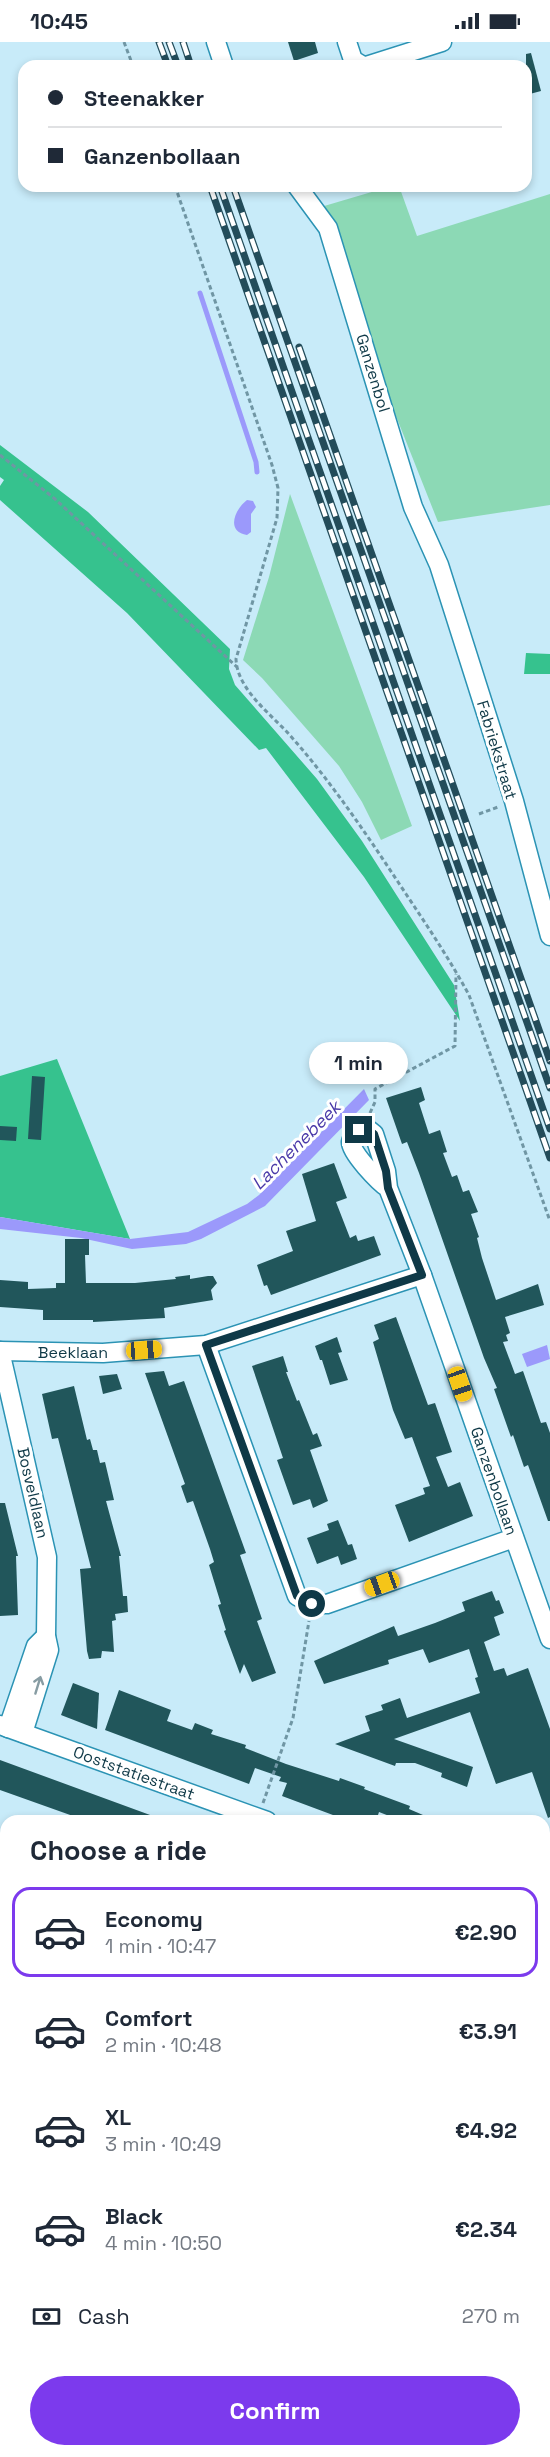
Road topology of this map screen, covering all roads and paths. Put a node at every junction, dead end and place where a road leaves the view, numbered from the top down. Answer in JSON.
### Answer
{"nodes":[{"id":1,"x":124,"y":42,"type":"edge"},
{"id":2,"x":216,"y":42,"type":"edge"},
{"id":3,"x":347,"y":42,"type":"edge"},
{"id":4,"x":442,"y":42,"type":"edge"},
{"id":5,"x":131,"y":60,"type":"edge"},
{"id":6,"x":222,"y":60,"type":"edge"},
{"id":7,"x":353,"y":60,"type":"edge"},
{"id":8,"x":384,"y":60,"type":"edge"},
{"id":9,"x":177,"y":192,"type":"edge"},
{"id":10,"x":301,"y":192,"type":"edge"},
{"id":11,"x":0,"y":455,"type":"edge"},
{"id":12,"x":439,"y":565,"type":"joint"},
{"id":13,"x":237,"y":667,"type":"junction"},
{"id":14,"x":492,"y":809,"type":"dead end"},
{"id":15,"x":480,"y":814,"type":"dead end"},
{"id":16,"x":550,"y":936,"type":"edge"},
{"id":17,"x":456,"y":971,"type":"junction"},
{"id":18,"x":369,"y":1130,"type":"junction"},
{"id":19,"x":388,"y":1188,"type":"junction"},
{"id":20,"x":550,"y":1221,"type":"edge"},
{"id":21,"x":422,"y":1275,"type":"junction"},
{"id":22,"x":206,"y":1345,"type":"junction"},
{"id":23,"x":0,"y":1351,"type":"edge"},
{"id":24,"x":514,"y":1538,"type":"junction"},
{"id":25,"x":305,"y":1600,"type":"junction"},
{"id":26,"x":550,"y":1639,"type":"edge"},
{"id":27,"x":10,"y":1729,"type":"edge"},
{"id":28,"x":252,"y":1815,"type":"edge"},
{"id":29,"x":264,"y":1815,"type":"edge"}],
"edges":[{"from":1,"to":5,"type":"path"},
{"from":2,"to":6,"type":"street"},
{"from":3,"to":7,"type":"street"},
{"from":4,"to":8,"type":"street"},
{"from":9,"to":13,"type":"path"},
{"from":10,"to":12,"type":"street","name":"Ganzenbol"},
{"from":11,"to":13,"type":"path"},
{"from":12,"to":16,"type":"street","name":"Fabriekstraat"},
{"from":13,"to":17,"type":"path"},
{"from":14,"to":15,"type":"path"},
{"from":17,"to":18,"type":"path"},
{"from":17,"to":20,"type":"path"},
{"from":18,"to":19,"type":"street","name":"Ganzenbollaan"},
{"from":18,"to":19,"type":"street","name":"Ganzenbollaan"},
{"from":19,"to":21,"type":"street","name":"Ganzenbollaan"},
{"from":21,"to":22,"type":"street","name":"Beeklaan"},
{"from":21,"to":24,"type":"street","name":"Ganzenbollaan"},
{"from":22,"to":23,"type":"street","name":"Beeklaan"},
{"from":22,"to":25,"type":"street"},
{"from":23,"to":27,"type":"street","name":"Bosveldlaan"},
{"from":24,"to":25,"type":"street"},
{"from":24,"to":26,"type":"street","name":"Ganzenbollaan"},
{"from":25,"to":29,"type":"path"},
{"from":27,"to":28,"type":"street","name":"Ooststatiestraat"}]}
